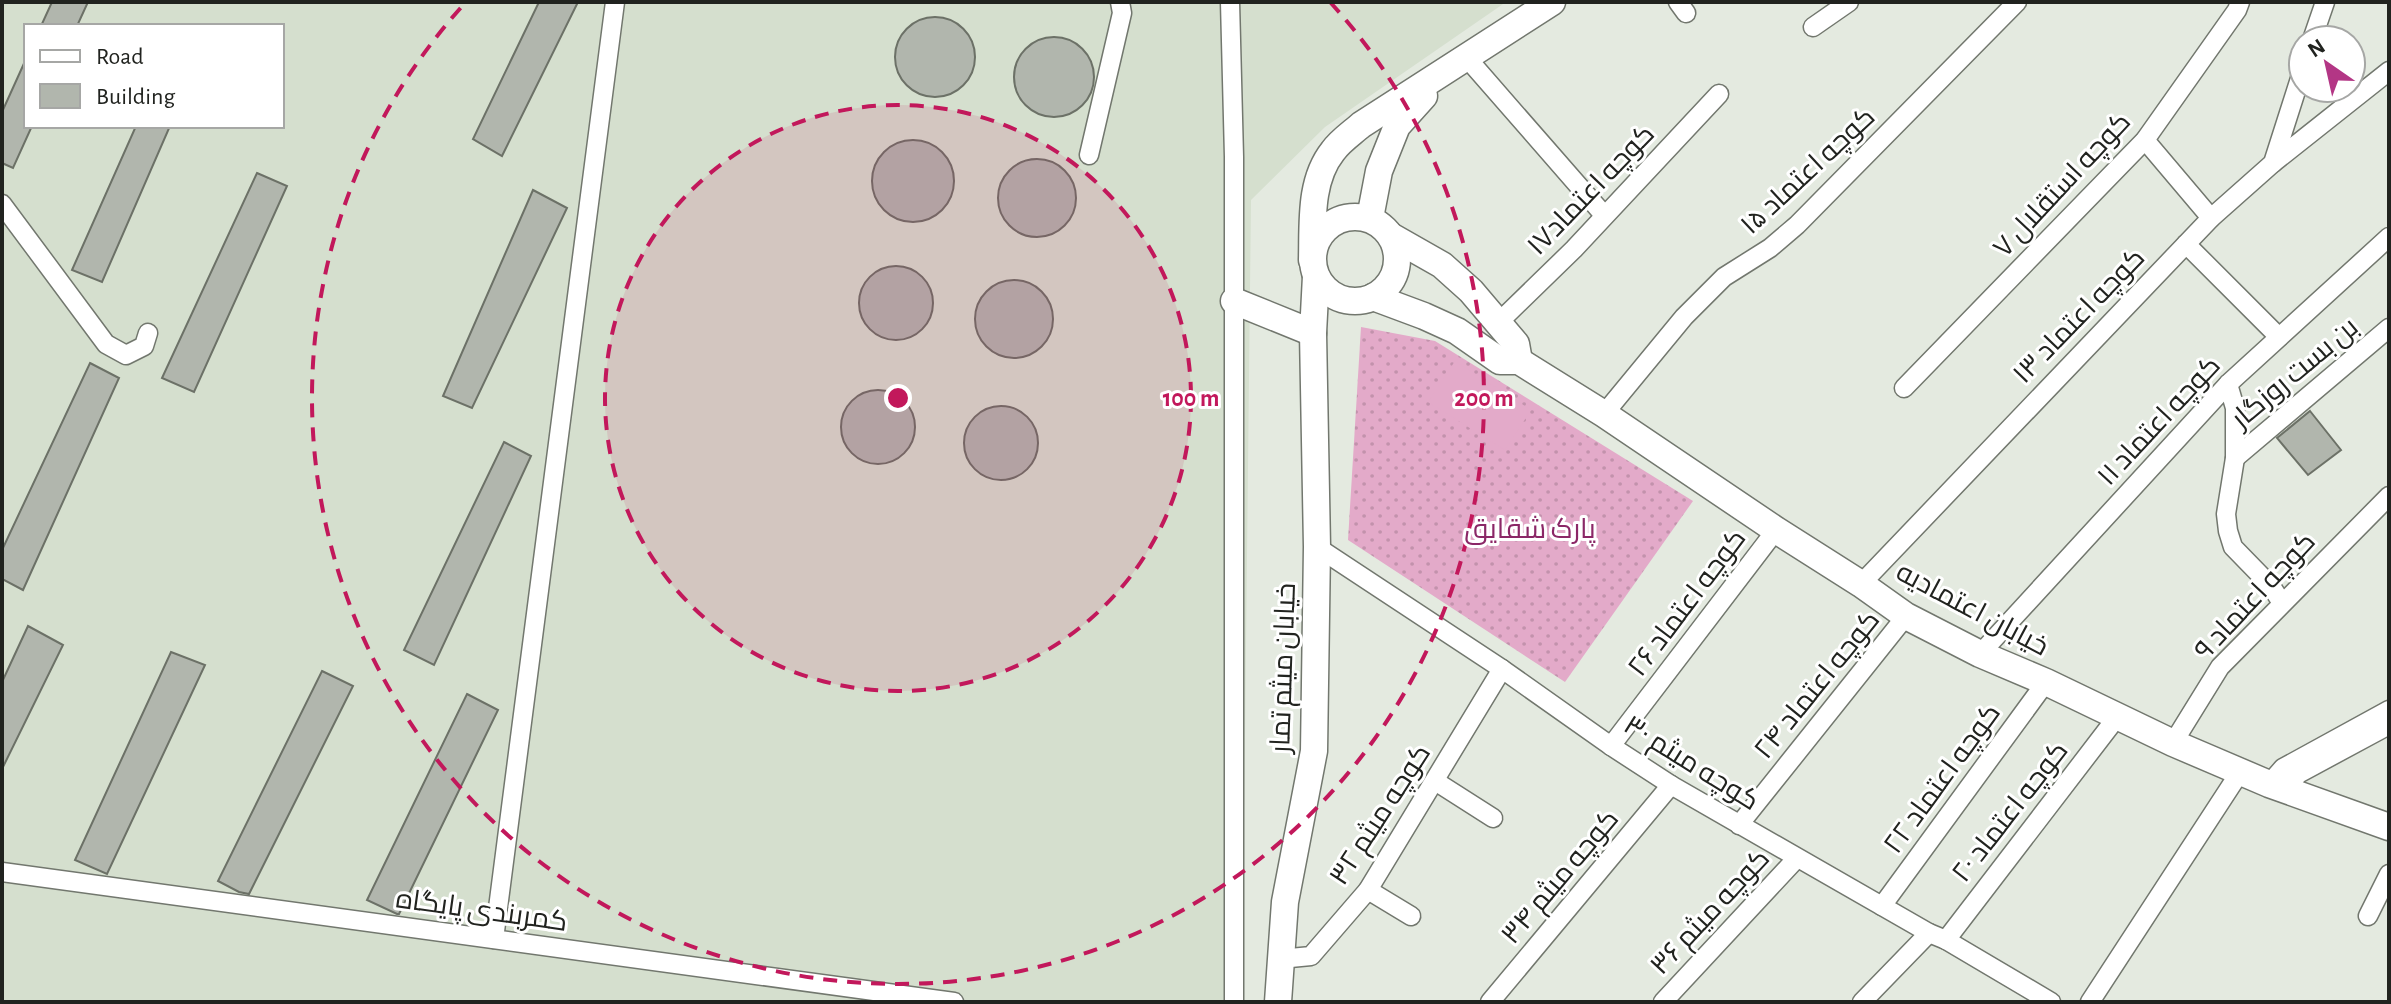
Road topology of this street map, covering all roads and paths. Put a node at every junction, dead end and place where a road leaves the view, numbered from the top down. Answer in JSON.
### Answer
{"nodes":[{"id":1,"x":615,"y":2,"type":"edge"},
{"id":2,"x":1120,"y":2,"type":"edge"},
{"id":3,"x":1230,"y":2,"type":"edge"},
{"id":4,"x":1552,"y":2,"type":"edge"},
{"id":5,"x":1849,"y":2,"type":"edge"},
{"id":6,"x":2017,"y":2,"type":"edge"},
{"id":7,"x":2240,"y":2,"type":"edge"},
{"id":8,"x":2325,"y":2,"type":"edge"},
{"id":9,"x":2317,"y":24,"type":"edge"},
{"id":10,"x":1813,"y":27,"type":"dead end"},
{"id":11,"x":1456,"y":65,"type":"junction"},
{"id":12,"x":2389,"y":71,"type":"edge"},
{"id":13,"x":1719,"y":94,"type":"dead end"},
{"id":14,"x":2292,"y":104,"type":"edge"},
{"id":15,"x":2145,"y":140,"type":"junction"},
{"id":16,"x":1089,"y":155,"type":"dead end"},
{"id":17,"x":2273,"y":163,"type":"junction"},
{"id":18,"x":2,"y":204,"type":"edge"},
{"id":19,"x":1604,"y":215,"type":"junction"},
{"id":20,"x":1370,"y":218,"type":"junction"},
{"id":21,"x":2211,"y":218,"type":"junction"},
{"id":22,"x":1391,"y":236,"type":"junction"},
{"id":23,"x":2389,"y":237,"type":"edge"},
{"id":24,"x":2186,"y":244,"type":"junction"},
{"id":25,"x":1314,"y":268,"type":"junction"},
{"id":26,"x":1365,"y":299,"type":"junction"},
{"id":27,"x":1234,"y":301,"type":"junction"},
{"id":28,"x":1499,"y":322,"type":"junction"},
{"id":29,"x":2389,"y":328,"type":"edge"},
{"id":30,"x":148,"y":333,"type":"dead end"},
{"id":31,"x":1313,"y":333,"type":"junction"},
{"id":32,"x":2279,"y":337,"type":"junction"},
{"id":33,"x":1519,"y":361,"type":"junction"},
{"id":34,"x":2228,"y":384,"type":"junction"},
{"id":35,"x":1904,"y":388,"type":"dead end"},
{"id":36,"x":1604,"y":414,"type":"junction"},
{"id":37,"x":2235,"y":458,"type":"junction"},
{"id":38,"x":2389,"y":496,"type":"edge"},
{"id":39,"x":1776,"y":530,"type":"junction"},
{"id":40,"x":1317,"y":547,"type":"junction"},
{"id":41,"x":1861,"y":584,"type":"junction"},
{"id":42,"x":2282,"y":603,"type":"junction"},
{"id":43,"x":1906,"y":616,"type":"junction"},
{"id":44,"x":1980,"y":654,"type":"junction"},
{"id":45,"x":1502,"y":669,"type":"junction"},
{"id":46,"x":2046,"y":682,"type":"junction"},
{"id":47,"x":2389,"y":710,"type":"edge"},
{"id":48,"x":2117,"y":717,"type":"junction"},
{"id":49,"x":2389,"y":725,"type":"edge"},
{"id":50,"x":2173,"y":743,"type":"junction"},
{"id":51,"x":1611,"y":746,"type":"junction"},
{"id":52,"x":2240,"y":772,"type":"junction"},
{"id":53,"x":1435,"y":781,"type":"junction"},
{"id":54,"x":1671,"y":785,"type":"junction"},
{"id":55,"x":2278,"y":787,"type":"junction"},
{"id":56,"x":1493,"y":818,"type":"dead end"},
{"id":57,"x":1739,"y":825,"type":"junction"},
{"id":58,"x":2389,"y":827,"type":"edge"},
{"id":59,"x":1797,"y":858,"type":"junction"},
{"id":60,"x":2,"y":872,"type":"edge"},
{"id":61,"x":2389,"y":874,"type":"edge"},
{"id":62,"x":1368,"y":890,"type":"junction"},
{"id":63,"x":1882,"y":906,"type":"junction"},
{"id":64,"x":1411,"y":916,"type":"dead end"},
{"id":65,"x":2368,"y":916,"type":"dead end"},
{"id":66,"x":1937,"y":936,"type":"junction"},
{"id":67,"x":494,"y":939,"type":"junction"},
{"id":68,"x":1280,"y":959,"type":"junction"},
{"id":69,"x":954,"y":1002,"type":"edge"},
{"id":70,"x":1234,"y":1002,"type":"edge"},
{"id":71,"x":1278,"y":1002,"type":"edge"},
{"id":72,"x":1490,"y":1002,"type":"edge"},
{"id":73,"x":1663,"y":1002,"type":"edge"},
{"id":74,"x":1862,"y":1002,"type":"edge"},
{"id":75,"x":2051,"y":1002,"type":"edge"},
{"id":76,"x":2090,"y":1002,"type":"edge"}],
"edges":[{"from":1,"to":67,"type":"street"},
{"from":2,"to":16,"type":"street"},
{"from":3,"to":27,"type":"street"},
{"from":4,"to":11,"type":"street","name":"خیابان میثم تمار"},
{"from":5,"to":10,"type":"street"},
{"from":6,"to":36,"type":"street","name":"کوچه اعتماد ۱۵"},
{"from":7,"to":15,"type":"street","name":"کوچه استقلال ۷"},
{"from":8,"to":9,"type":"street"},
{"from":11,"to":19,"type":"street"},
{"from":11,"to":20,"type":"street","name":"خیابان میثم تمار"},
{"from":11,"to":25,"type":"street","name":"خیابان میثم تمار"},
{"from":12,"to":17,"type":"street","name":"کوچه اعتماد ۱۳"},
{"from":13,"to":19,"type":"street","name":"کوچه اعتماد۱۷"},
{"from":14,"to":17,"type":"street"},
{"from":15,"to":21,"type":"street"},
{"from":15,"to":35,"type":"street","name":"کوچه استقلال ۷"},
{"from":17,"to":21,"type":"street","name":"کوچه اعتماد ۱۳"},
{"from":18,"to":30,"type":"street"},
{"from":19,"to":28,"type":"street","name":"کوچه اعتماد۱۷"},
{"from":20,"to":22,"type":"street"},
{"from":20,"to":25,"type":"street"},
{"from":21,"to":24,"type":"street","name":"کوچه اعتماد ۱۳"},
{"from":22,"to":26,"type":"street"},
{"from":22,"to":28,"type":"street"},
{"from":23,"to":32,"type":"street","name":"کوچه اعتماد ۱۱"},
{"from":24,"to":32,"type":"street"},
{"from":24,"to":41,"type":"street","name":"کوچه اعتماد ۱۳"},
{"from":25,"to":26,"type":"street"},
{"from":25,"to":31,"type":"street","name":"خیابان میثم تمار"},
{"from":26,"to":31,"type":"street"},
{"from":26,"to":33,"type":"street","name":"خیابان اعتمادیه"},
{"from":27,"to":31,"type":"street"},
{"from":27,"to":70,"type":"street"},
{"from":28,"to":33,"type":"street"},
{"from":29,"to":37,"type":"street","name":"بن بست روزگار"},
{"from":31,"to":40,"type":"street","name":"خیابان میثم تمار"},
{"from":32,"to":34,"type":"street","name":"کوچه اعتماد ۱۱"},
{"from":33,"to":36,"type":"street","name":"خیابان اعتمادیه"},
{"from":34,"to":37,"type":"street"},
{"from":34,"to":44,"type":"street","name":"کوچه اعتماد ۱۱"},
{"from":36,"to":39,"type":"street","name":"خیابان اعتمادیه"},
{"from":37,"to":42,"type":"street"},
{"from":38,"to":42,"type":"street","name":"کوچه اعتماد ۹"},
{"from":39,"to":41,"type":"street","name":"خیابان اعتمادیه"},
{"from":39,"to":51,"type":"street","name":"کوچه اعتماد ۲۶"},
{"from":40,"to":45,"type":"street","name":"کوچه میثم ۳۰"},
{"from":40,"to":68,"type":"street","name":"خیابان میثم تمار"},
{"from":41,"to":43,"type":"street","name":"خیابان اعتمادیه"},
{"from":42,"to":50,"type":"street","name":"کوچه اعتماد ۹"},
{"from":43,"to":44,"type":"street","name":"خیابان اعتمادیه"},
{"from":43,"to":57,"type":"street","name":"کوچه اعتماد ۲۴"},
{"from":44,"to":46,"type":"street","name":"خیابان اعتمادیه"},
{"from":45,"to":51,"type":"street","name":"کوچه میثم ۳۰"},
{"from":45,"to":53,"type":"street","name":"کوچه میثم ۳۲"},
{"from":46,"to":48,"type":"street","name":"خیابان اعتمادیه"},
{"from":46,"to":63,"type":"street","name":"کوچه اعتماد ۲۲"},
{"from":47,"to":55,"type":"street"},
{"from":48,"to":50,"type":"street","name":"خیابان اعتمادیه"},
{"from":48,"to":66,"type":"street","name":"کوچه اعتماد ۲۰"},
{"from":49,"to":55,"type":"street"},
{"from":50,"to":52,"type":"street","name":"خیابان اعتمادیه"},
{"from":51,"to":54,"type":"street","name":"کوچه میثم ۳۰"},
{"from":52,"to":55,"type":"street","name":"خیابان اعتمادیه"},
{"from":52,"to":76,"type":"street"},
{"from":53,"to":56,"type":"street"},
{"from":53,"to":62,"type":"street","name":"کوچه میثم ۳۲"},
{"from":54,"to":57,"type":"street","name":"کوچه میثم ۳۰"},
{"from":54,"to":72,"type":"street","name":"کوچه میثم ۳۴"},
{"from":55,"to":58,"type":"street","name":"خیابان اعتمادیه"},
{"from":57,"to":59,"type":"street","name":"کوچه میثم ۳۰"},
{"from":59,"to":63,"type":"street","name":"کوچه میثم ۳۰"},
{"from":59,"to":73,"type":"street","name":"کوچه میثم ۳۶"},
{"from":60,"to":67,"type":"street","name":"کمربندی پایگاه"},
{"from":61,"to":65,"type":"street"},
{"from":62,"to":64,"type":"street"},
{"from":62,"to":68,"type":"street","name":"کوچه میثم ۳۲"},
{"from":63,"to":66,"type":"street","name":"کوچه میثم ۳۰"},
{"from":66,"to":74,"type":"street","name":"کوچه اعتماد ۲۰"},
{"from":66,"to":75,"type":"street","name":"کوچه میثم ۳۰"},
{"from":67,"to":69,"type":"street","name":"کمربندی پایگاه"},
{"from":68,"to":71,"type":"street","name":"خیابان میثم تمار"}]}
